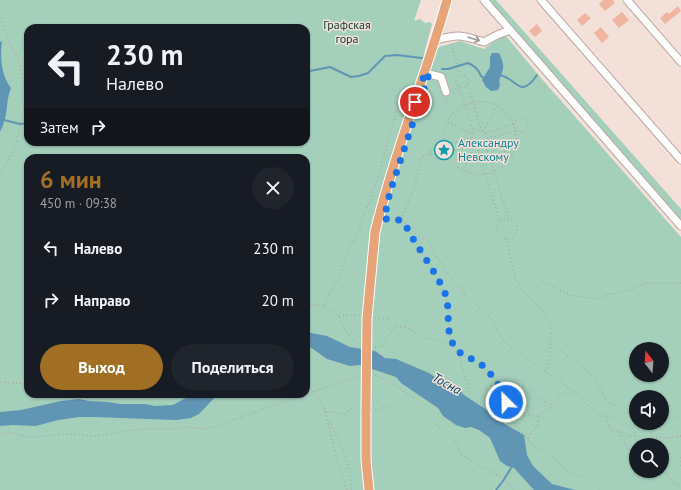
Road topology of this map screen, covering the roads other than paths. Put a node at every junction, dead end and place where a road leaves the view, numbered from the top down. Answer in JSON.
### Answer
{"nodes":[{"id":1,"x":447,"y":0,"type":"edge"},
{"id":2,"x":484,"y":0,"type":"edge"},
{"id":3,"x":541,"y":0,"type":"edge"},
{"id":4,"x":627,"y":0,"type":"edge"},
{"id":5,"x":510,"y":30,"type":"junction"},
{"id":6,"x":436,"y":40,"type":"junction"},
{"id":7,"x":681,"y":62,"type":"edge"},
{"id":8,"x":425,"y":73,"type":"junction"},
{"id":9,"x":446,"y":92,"type":"dead end"},
{"id":10,"x":681,"y":160,"type":"edge"},
{"id":11,"x":681,"y":226,"type":"edge"},
{"id":12,"x":369,"y":490,"type":"edge"}],
"edges":[{"from":1,"to":6,"type":"main road"},
{"from":2,"to":5,"type":"street"},
{"from":3,"to":10,"type":"street"},
{"from":4,"to":7,"type":"street"},
{"from":6,"to":5,"type":"street","one_way":true},
{"from":5,"to":11,"type":"street"},
{"from":6,"to":8,"type":"main road"},
{"from":8,"to":9,"type":"street"},
{"from":8,"to":12,"type":"main road","bridge":true}]}
